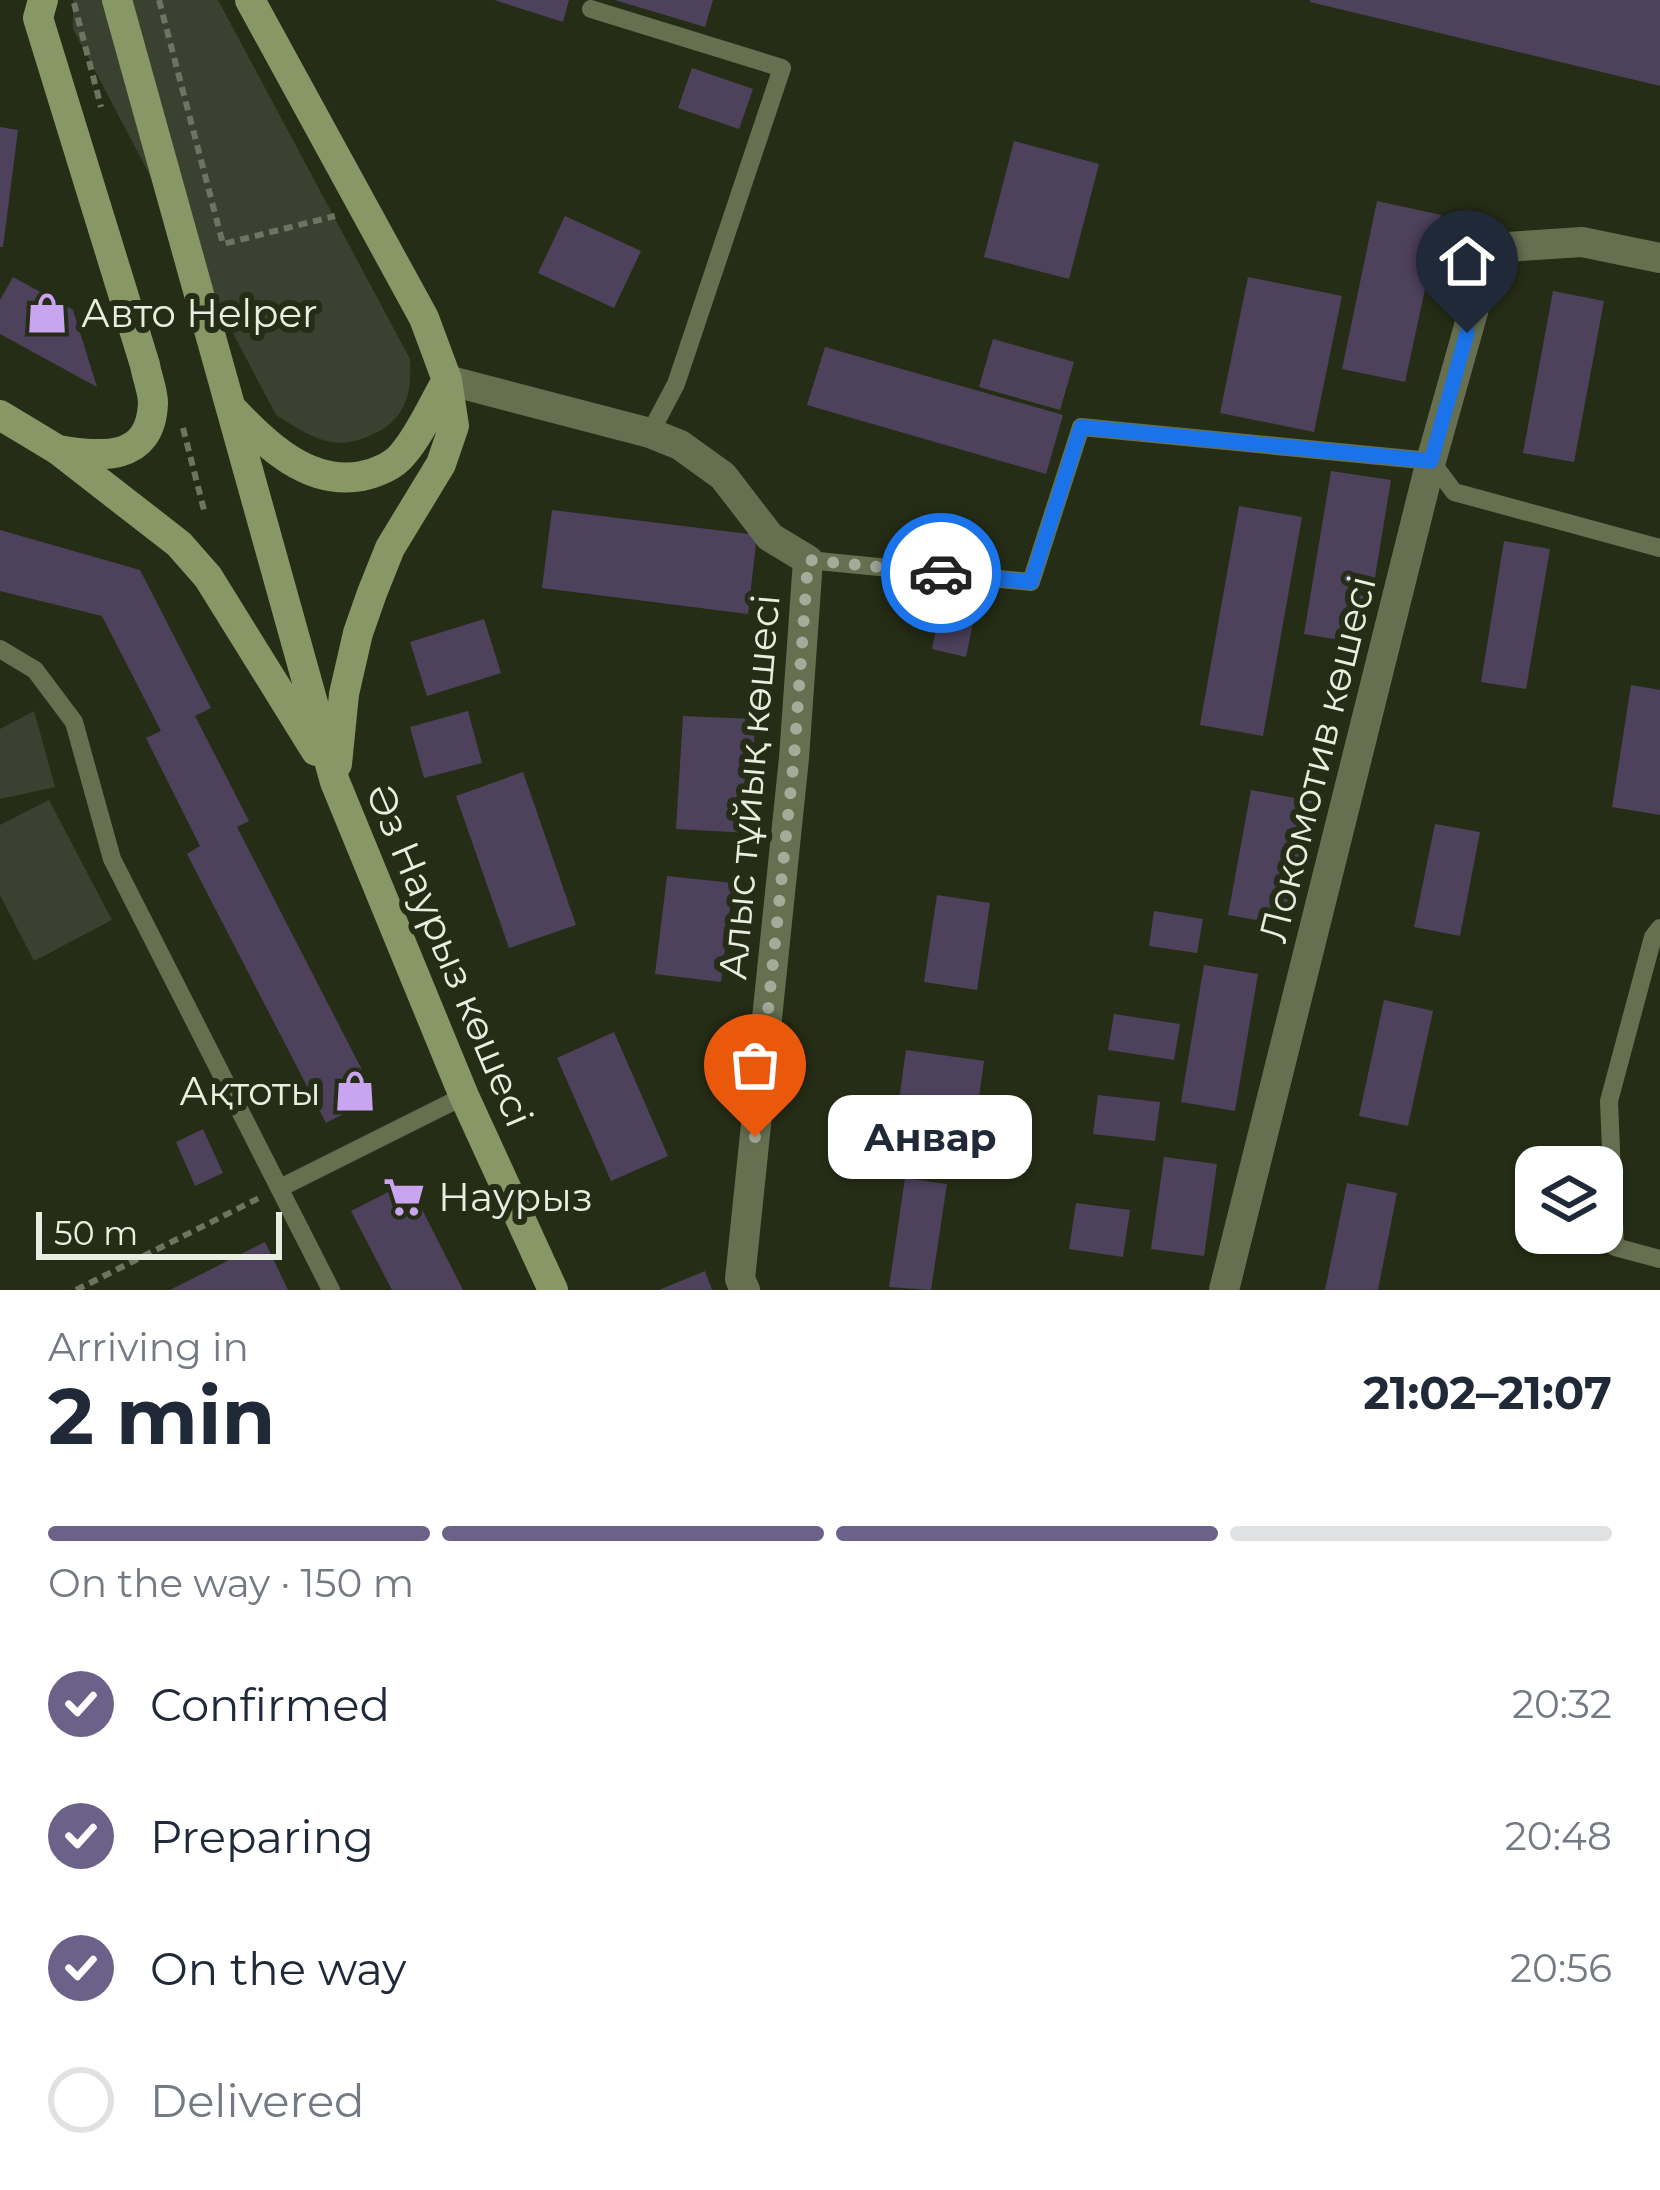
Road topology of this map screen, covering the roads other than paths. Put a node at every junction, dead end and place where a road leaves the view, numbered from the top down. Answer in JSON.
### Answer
{"nodes":[{"id":1,"x":43,"y":0,"type":"edge"},
{"id":2,"x":117,"y":0,"type":"edge"},
{"id":3,"x":250,"y":0,"type":"edge"},
{"id":4,"x":591,"y":9,"type":"dead end"},
{"id":5,"x":1660,"y":258,"type":"edge"},
{"id":6,"x":447,"y":380,"type":"junction"},
{"id":7,"x":230,"y":407,"type":"junction"},
{"id":8,"x":0,"y":415,"type":"edge"},
{"id":9,"x":650,"y":433,"type":"junction"},
{"id":10,"x":58,"y":450,"type":"junction"},
{"id":11,"x":1431,"y":461,"type":"junction"},
{"id":12,"x":1660,"y":548,"type":"edge"},
{"id":13,"x":808,"y":560,"type":"junction"},
{"id":14,"x":0,"y":649,"type":"edge"},
{"id":15,"x":335,"y":782,"type":"junction"},
{"id":16,"x":1660,"y":928,"type":"edge"},
{"id":17,"x":464,"y":1096,"type":"junction"},
{"id":18,"x":280,"y":1188,"type":"junction"},
{"id":19,"x":1660,"y":1259,"type":"edge"},
{"id":20,"x":331,"y":1290,"type":"edge"},
{"id":21,"x":553,"y":1290,"type":"edge"},
{"id":22,"x":745,"y":1290,"type":"edge"},
{"id":23,"x":1224,"y":1290,"type":"edge"}],
"edges":[{"from":1,"to":10,"type":"street"},
{"from":2,"to":7,"type":"street"},
{"from":3,"to":6,"type":"street"},
{"from":4,"to":9,"type":"lane"},
{"from":5,"to":11,"type":"street","name":"Локомотив көшесі"},
{"from":6,"to":7,"type":"street"},
{"from":6,"to":9,"type":"street","name":"Алыс тұйық көшесі"},
{"from":6,"to":15,"type":"street"},
{"from":7,"to":15,"type":"street"},
{"from":8,"to":10,"type":"street"},
{"from":9,"to":13,"type":"street","name":"Алыс тұйық көшесі"},
{"from":10,"to":15,"type":"street"},
{"from":11,"to":12,"type":"lane"},
{"from":11,"to":13,"type":"lane"},
{"from":11,"to":23,"type":"street","name":"Локомотив көшесі"},
{"from":13,"to":22,"type":"street","name":"Алыс тұйық көшесі"},
{"from":14,"to":18,"type":"lane"},
{"from":15,"to":17,"type":"street","name":"Әз Наурыз көшесі"},
{"from":16,"to":19,"type":"lane"},
{"from":17,"to":18,"type":"lane"},
{"from":17,"to":21,"type":"street","name":"Әз Наурыз көшесі"},
{"from":18,"to":20,"type":"lane"}]}
